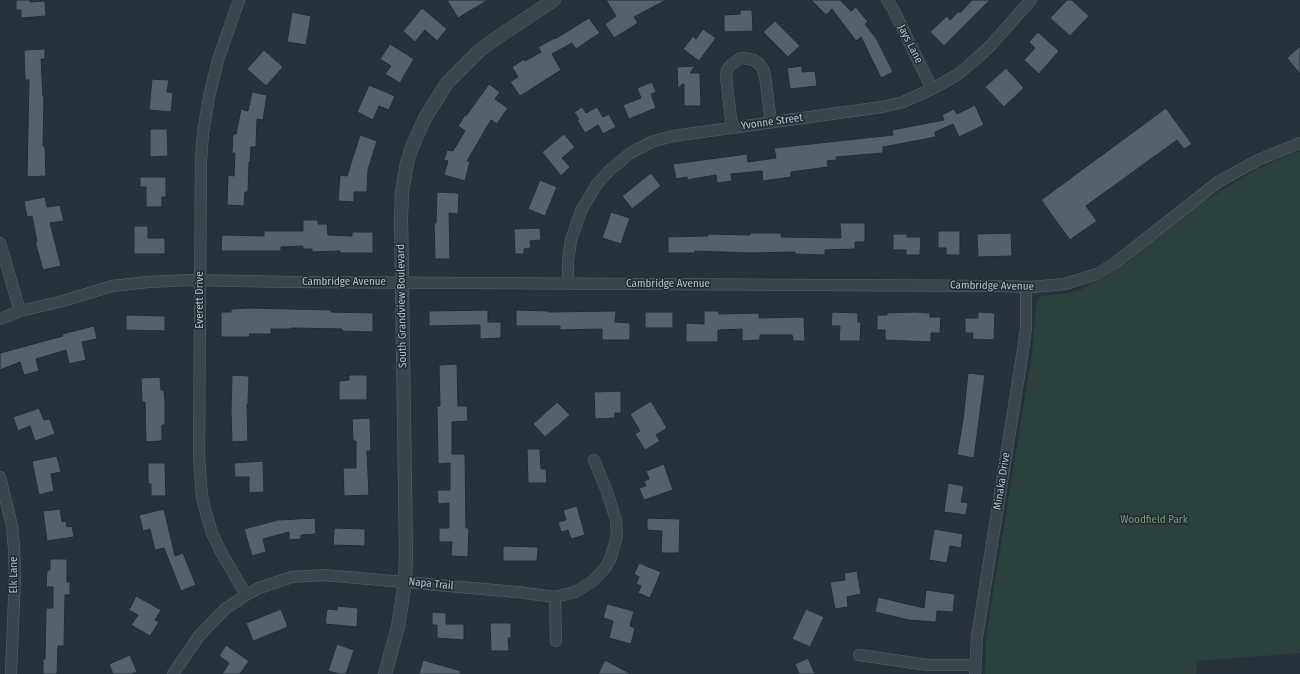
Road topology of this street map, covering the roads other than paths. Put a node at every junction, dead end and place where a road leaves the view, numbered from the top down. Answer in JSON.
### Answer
{"nodes":[{"id":1,"x":239,"y":0,"type":"edge"},
{"id":2,"x":554,"y":0,"type":"edge"},
{"id":3,"x":887,"y":0,"type":"edge"},
{"id":4,"x":1031,"y":0,"type":"edge"},
{"id":5,"x":932,"y":89,"type":"junction"},
{"id":6,"x":771,"y":122,"type":"junction"},
{"id":7,"x":732,"y":127,"type":"junction"},
{"id":8,"x":1300,"y":143,"type":"edge"},
{"id":9,"x":0,"y":243,"type":"edge"},
{"id":10,"x":200,"y":281,"type":"junction"},
{"id":11,"x":402,"y":282,"type":"junction"},
{"id":12,"x":568,"y":284,"type":"junction"},
{"id":13,"x":1026,"y":287,"type":"junction"},
{"id":14,"x":20,"y":311,"type":"junction"},
{"id":15,"x":0,"y":319,"type":"edge"},
{"id":16,"x":594,"y":460,"type":"dead end"},
{"id":17,"x":0,"y":477,"type":"edge"},
{"id":18,"x":405,"y":582,"type":"junction"},
{"id":19,"x":246,"y":595,"type":"junction"},
{"id":20,"x":555,"y":597,"type":"junction"},
{"id":21,"x":556,"y":641,"type":"dead end"},
{"id":22,"x":859,"y":655,"type":"dead end"},
{"id":23,"x":975,"y":670,"type":"edge"},
{"id":24,"x":11,"y":674,"type":"edge"},
{"id":25,"x":173,"y":674,"type":"edge"},
{"id":26,"x":385,"y":674,"type":"edge"}],
"edges":[{"from":1,"to":10,"type":"street","name":"Everett Drive"},
{"from":2,"to":11,"type":"street","name":"South Grandview Boulevard"},
{"from":3,"to":5,"type":"street","name":"Jays Lane"},
{"from":4,"to":5,"type":"street","name":"Yvonne Street"},
{"from":5,"to":6,"type":"street","name":"Yvonne Street"},
{"from":6,"to":7,"type":"street","name":"Yvonne Street"},
{"from":6,"to":7,"type":"street"},
{"from":7,"to":12,"type":"street","name":"Yvonne Street"},
{"from":8,"to":13,"type":"street","name":"Cambridge Avenue"},
{"from":9,"to":14,"type":"street"},
{"from":10,"to":11,"type":"street","name":"Cambridge Avenue"},
{"from":10,"to":14,"type":"street","name":"Cambridge Avenue"},
{"from":10,"to":19,"type":"street","name":"Everett Drive"},
{"from":11,"to":12,"type":"street","name":"Cambridge Avenue"},
{"from":11,"to":18,"type":"street","name":"South Grandview Boulevard"},
{"from":12,"to":13,"type":"street","name":"Cambridge Avenue"},
{"from":13,"to":23,"type":"street","name":"Minaka Drive"},
{"from":14,"to":15,"type":"street","name":"Cambridge Avenue"},
{"from":16,"to":20,"type":"street","name":"Napa Trail"},
{"from":17,"to":24,"type":"street","name":"Elk Lane"},
{"from":18,"to":19,"type":"street","name":"Napa Trail"},
{"from":18,"to":20,"type":"street","name":"Napa Trail"},
{"from":18,"to":26,"type":"street","name":"South Grandview Boulevard"},
{"from":19,"to":25,"type":"street","name":"Napa Trail"},
{"from":20,"to":21,"type":"street"},
{"from":22,"to":23,"type":"street"}]}
